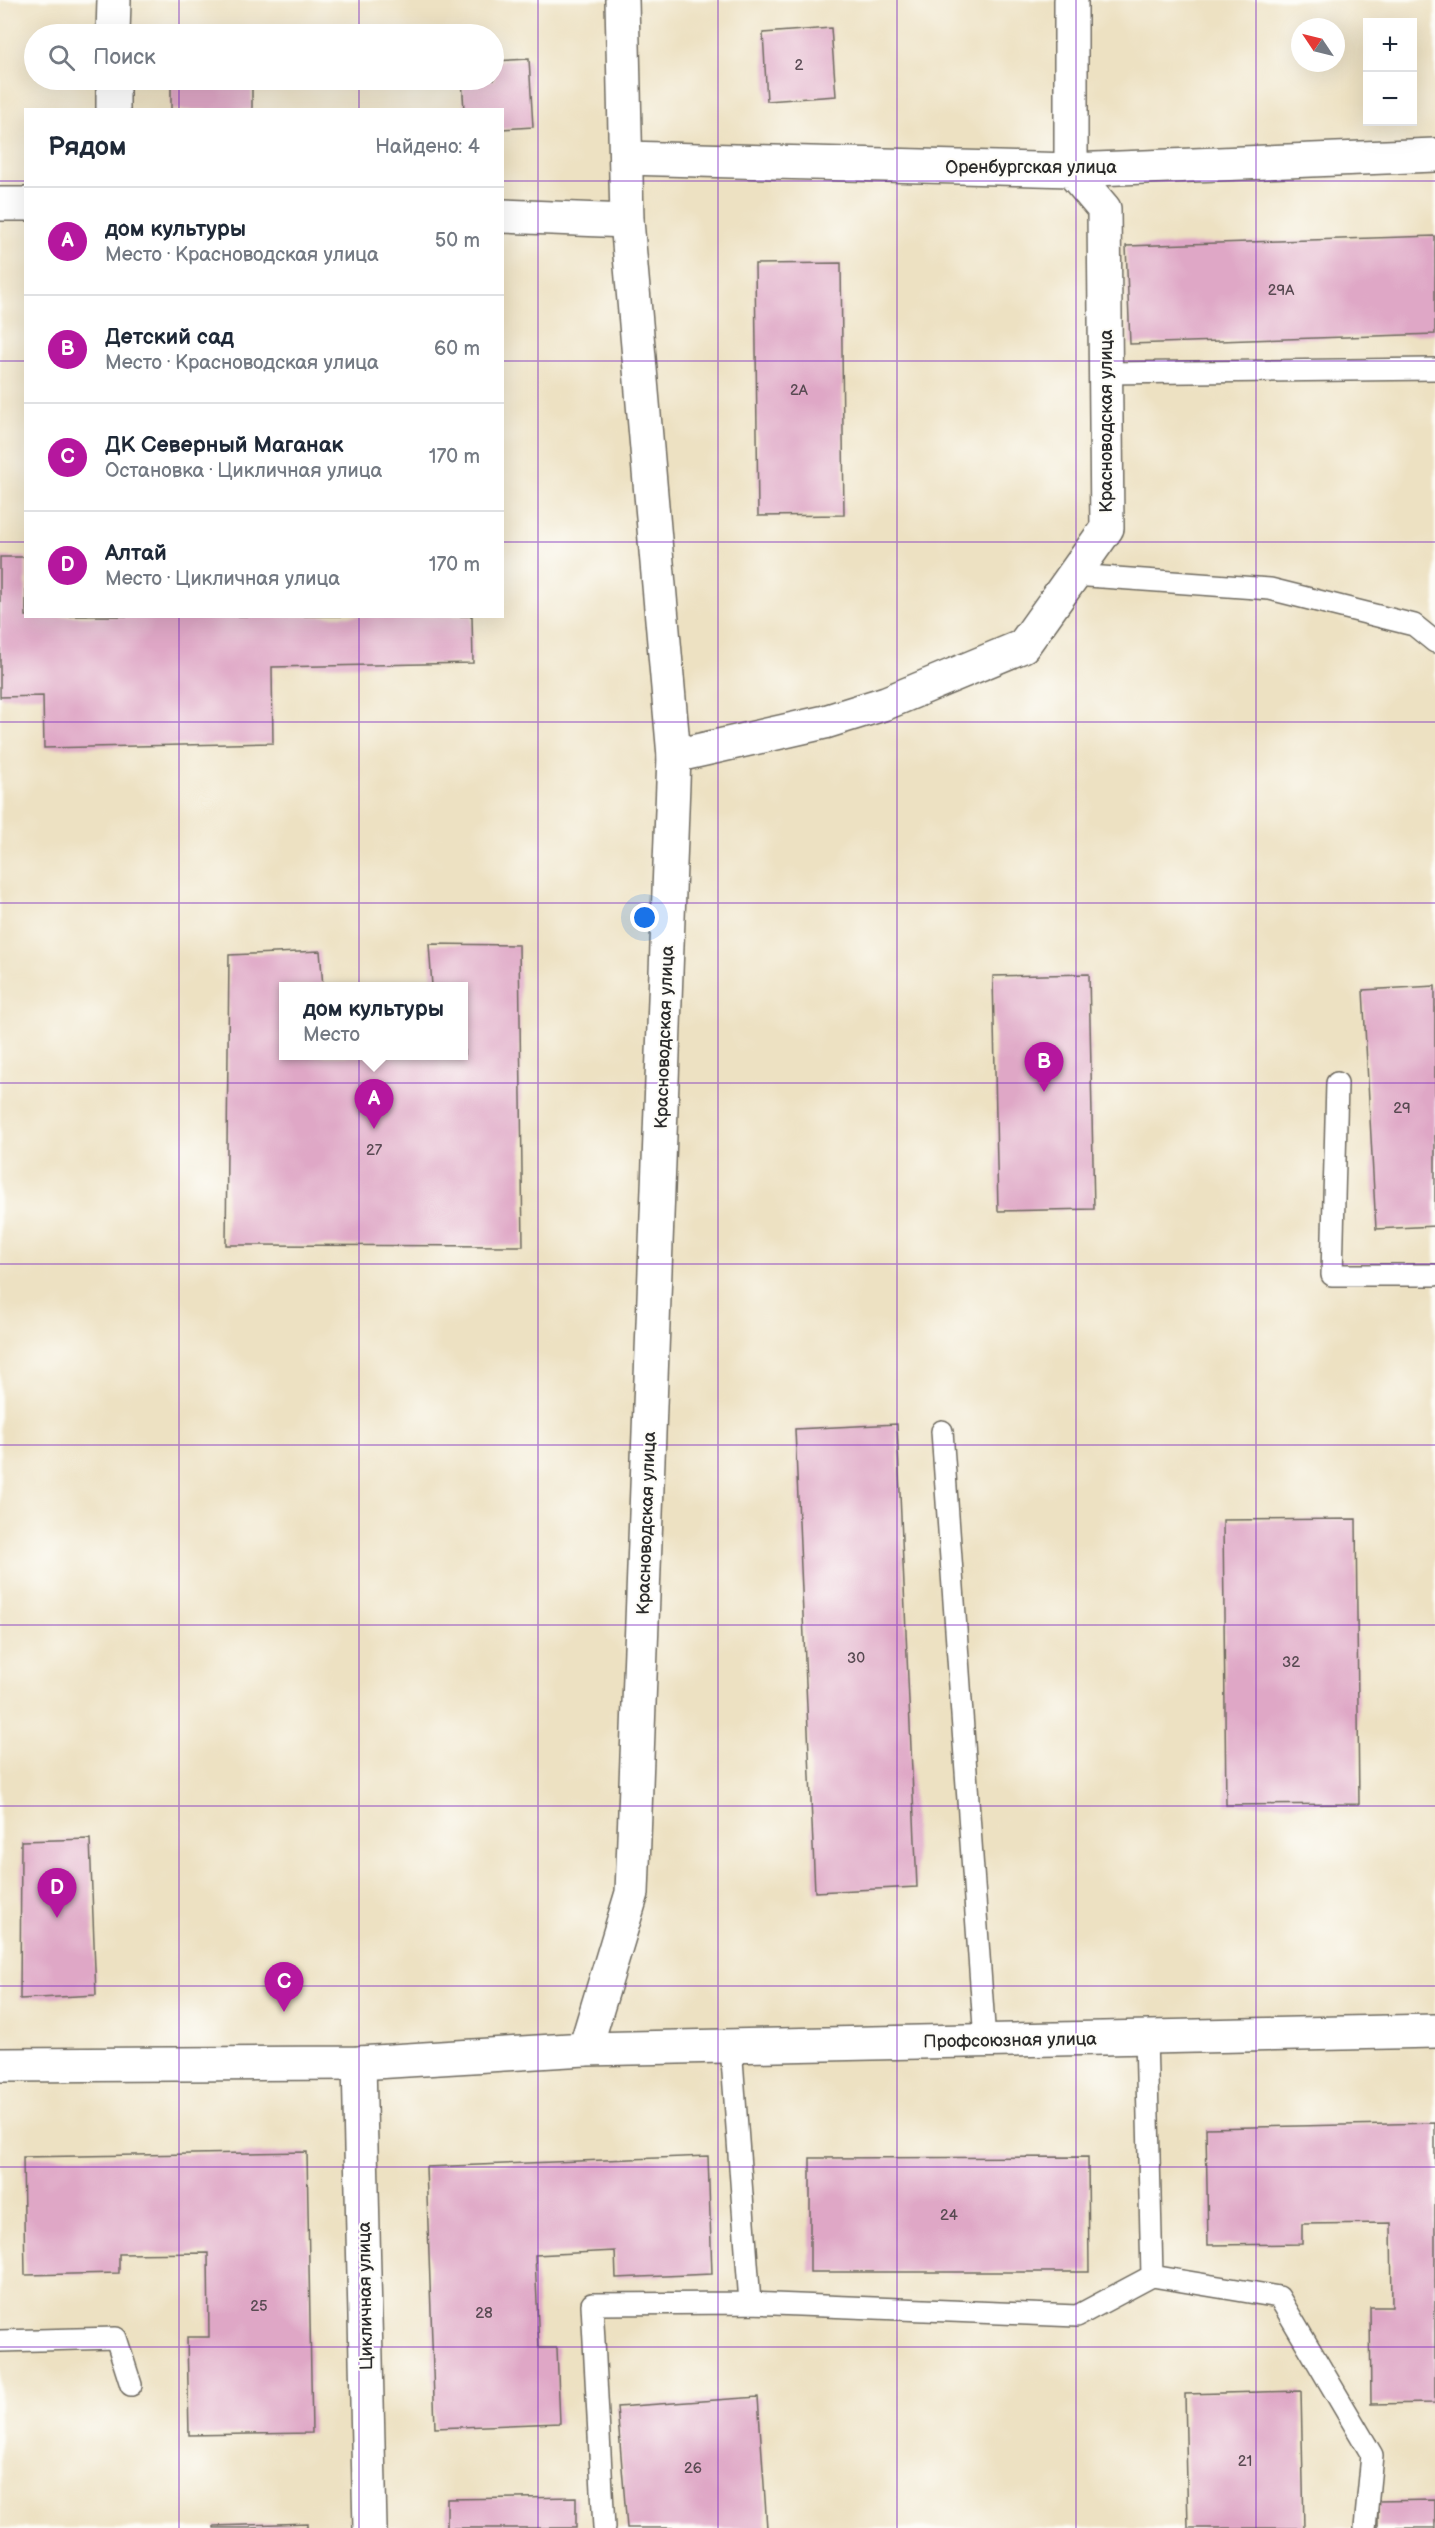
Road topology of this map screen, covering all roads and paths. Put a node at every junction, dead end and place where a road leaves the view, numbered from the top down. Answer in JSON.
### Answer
{"nodes":[{"id":1,"x":114,"y":0,"type":"edge"},
{"id":2,"x":622,"y":0,"type":"edge"},
{"id":3,"x":1071,"y":0,"type":"edge"},
{"id":4,"x":113,"y":24,"type":"edge"},
{"id":5,"x":113,"y":90,"type":"edge"},
{"id":6,"x":113,"y":108,"type":"edge"},
{"id":7,"x":1435,"y":155,"type":"edge"},
{"id":8,"x":626,"y":158,"type":"junction"},
{"id":9,"x":1071,"y":170,"type":"junction"},
{"id":10,"x":0,"y":204,"type":"edge"},
{"id":11,"x":24,"y":204,"type":"edge"},
{"id":12,"x":504,"y":216,"type":"edge"},
{"id":13,"x":627,"y":221,"type":"junction"},
{"id":14,"x":1435,"y":369,"type":"edge"},
{"id":15,"x":1106,"y":373,"type":"junction"},
{"id":16,"x":1074,"y":576,"type":"junction"},
{"id":17,"x":1435,"y":642,"type":"edge"},
{"id":18,"x":674,"y":756,"type":"junction"},
{"id":19,"x":1337,"y":1083,"type":"dead end"},
{"id":20,"x":1435,"y":1275,"type":"edge"},
{"id":21,"x":942,"y":1431,"type":"dead end"},
{"id":22,"x":1435,"y":2031,"type":"edge"},
{"id":23,"x":1146,"y":2037,"type":"junction"},
{"id":24,"x":985,"y":2041,"type":"junction"},
{"id":25,"x":731,"y":2046,"type":"junction"},
{"id":26,"x":585,"y":2049,"type":"junction"},
{"id":27,"x":359,"y":2063,"type":"junction"},
{"id":28,"x":0,"y":2066,"type":"edge"},
{"id":29,"x":1152,"y":2276,"type":"junction"},
{"id":30,"x":750,"y":2303,"type":"junction"},
{"id":31,"x":0,"y":2341,"type":"edge"},
{"id":32,"x":131,"y":2385,"type":"dead end"},
{"id":33,"x":370,"y":2528,"type":"edge"},
{"id":34,"x":604,"y":2528,"type":"edge"},
{"id":35,"x":1365,"y":2528,"type":"edge"}],
"edges":[{"from":1,"to":4,"type":"street"},
{"from":2,"to":8,"type":"street"},
{"from":3,"to":9,"type":"street"},
{"from":5,"to":6,"type":"street"},
{"from":7,"to":9,"type":"street","name":"Оренбургская улица"},
{"from":8,"to":9,"type":"street","name":"Оренбургская улица"},
{"from":8,"to":13,"type":"street"},
{"from":9,"to":15,"type":"street","name":"Красноводская улица"},
{"from":10,"to":11,"type":"street"},
{"from":12,"to":13,"type":"street"},
{"from":13,"to":18,"type":"street"},
{"from":14,"to":15,"type":"lane"},
{"from":15,"to":16,"type":"street","name":"Красноводская улица"},
{"from":16,"to":17,"type":"lane"},
{"from":16,"to":18,"type":"street","name":"Красноводская улица"},
{"from":18,"to":26,"type":"street","name":"Красноводская улица"},
{"from":19,"to":20,"type":"lane"},
{"from":21,"to":24,"type":"lane"},
{"from":22,"to":23,"type":"street","name":"Профсоюзная улица"},
{"from":23,"to":24,"type":"street","name":"Профсоюзная улица"},
{"from":23,"to":29,"type":"lane"},
{"from":24,"to":25,"type":"street","name":"Профсоюзная улица"},
{"from":25,"to":26,"type":"street","name":"Профсоюзная улица"},
{"from":25,"to":30,"type":"lane"},
{"from":26,"to":27,"type":"street","name":"Профсоюзная улица"},
{"from":27,"to":28,"type":"street","name":"Профсоюзная улица"},
{"from":27,"to":33,"type":"street","name":"Цикличная улица"},
{"from":29,"to":30,"type":"lane"},
{"from":29,"to":35,"type":"lane"},
{"from":30,"to":34,"type":"lane"},
{"from":31,"to":32,"type":"lane"}]}
